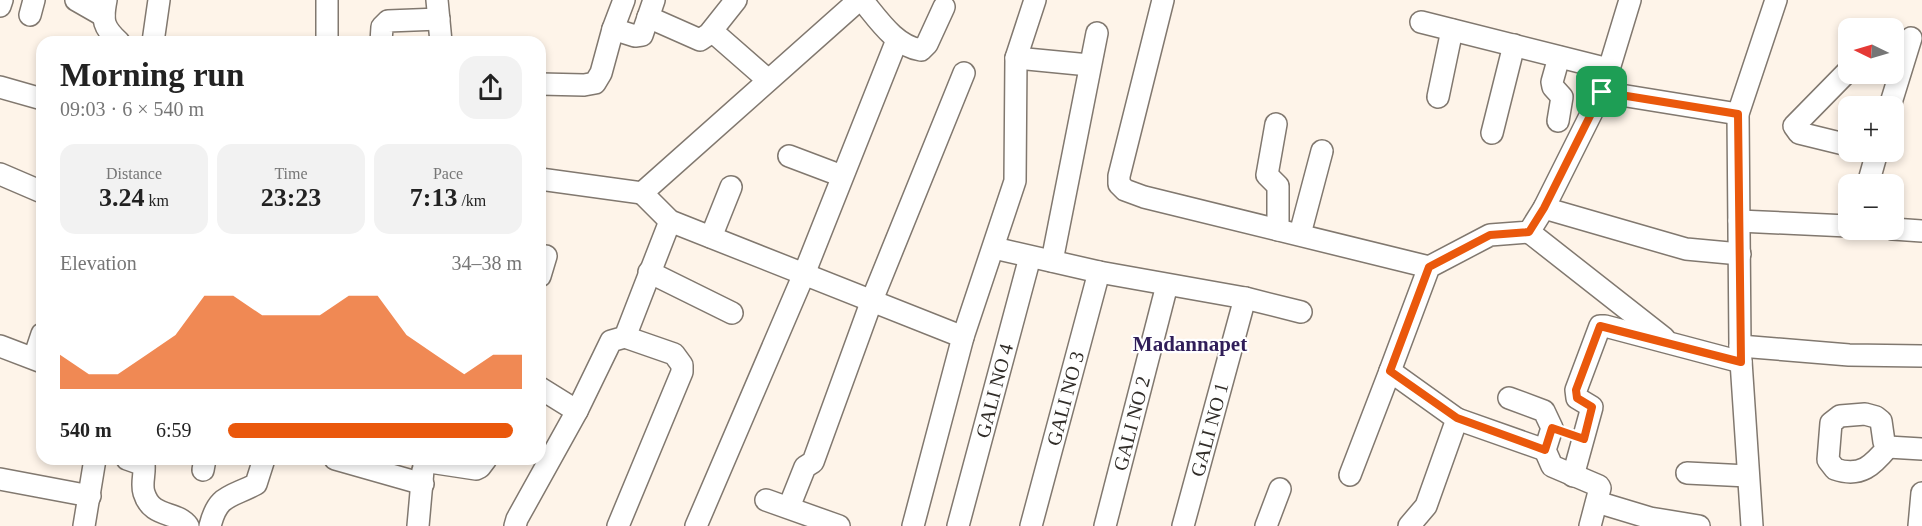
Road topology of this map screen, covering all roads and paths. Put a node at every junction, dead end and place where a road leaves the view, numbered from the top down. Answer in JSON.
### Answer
{"nodes":[{"id":1,"x":2,"y":0,"type":"edge"},
{"id":2,"x":76,"y":0,"type":"edge"},
{"id":3,"x":159,"y":0,"type":"edge"},
{"id":4,"x":327,"y":0,"type":"edge"},
{"id":5,"x":624,"y":0,"type":"edge"},
{"id":6,"x":736,"y":0,"type":"edge"},
{"id":7,"x":1035,"y":0,"type":"edge"},
{"id":8,"x":1163,"y":0,"type":"edge"},
{"id":9,"x":1630,"y":0,"type":"edge"},
{"id":10,"x":1776,"y":0,"type":"edge"},
{"id":11,"x":852,"y":2,"type":"edge"},
{"id":12,"x":0,"y":6,"type":"edge"},
{"id":13,"x":944,"y":6,"type":"dead end"},
{"id":14,"x":105,"y":8,"type":"edge"},
{"id":15,"x":651,"y":8,"type":"edge"},
{"id":16,"x":438,"y":10,"type":"edge"},
{"id":17,"x":1422,"y":22,"type":"dead end"},
{"id":18,"x":613,"y":29,"type":"junction"},
{"id":19,"x":1452,"y":30,"type":"junction"},
{"id":20,"x":712,"y":31,"type":"junction"},
{"id":21,"x":1097,"y":33,"type":"dead end"},
{"id":22,"x":112,"y":36,"type":"edge"},
{"id":23,"x":154,"y":36,"type":"edge"},
{"id":24,"x":327,"y":36,"type":"edge"},
{"id":25,"x":381,"y":36,"type":"edge"},
{"id":26,"x":440,"y":36,"type":"edge"},
{"id":27,"x":1909,"y":37,"type":"edge"},
{"id":28,"x":897,"y":40,"type":"junction"},
{"id":29,"x":1514,"y":45,"type":"junction"},
{"id":30,"x":1558,"y":57,"type":"junction"},
{"id":31,"x":1016,"y":58,"type":"junction"},
{"id":32,"x":1089,"y":65,"type":"junction"},
{"id":33,"x":1608,"y":69,"type":"junction"},
{"id":34,"x":964,"y":73,"type":"dead end"},
{"id":35,"x":768,"y":80,"type":"junction"},
{"id":36,"x":1838,"y":81,"type":"edge"},
{"id":37,"x":546,"y":84,"type":"edge"},
{"id":38,"x":0,"y":87,"type":"edge"},
{"id":39,"x":1602,"y":92,"type":"junction"},
{"id":40,"x":1893,"y":96,"type":"edge"},
{"id":41,"x":36,"y":97,"type":"edge"},
{"id":42,"x":1438,"y":97,"type":"dead end"},
{"id":43,"x":1738,"y":114,"type":"junction"},
{"id":44,"x":1558,"y":121,"type":"dead end"},
{"id":45,"x":1276,"y":124,"type":"dead end"},
{"id":46,"x":1492,"y":133,"type":"dead end"},
{"id":47,"x":1838,"y":142,"type":"edge"},
{"id":48,"x":1322,"y":151,"type":"dead end"},
{"id":49,"x":789,"y":156,"type":"dead end"},
{"id":50,"x":0,"y":174,"type":"edge"},
{"id":51,"x":842,"y":176,"type":"junction"},
{"id":52,"x":546,"y":180,"type":"edge"},
{"id":53,"x":731,"y":187,"type":"dead end"},
{"id":54,"x":36,"y":189,"type":"edge"},
{"id":55,"x":642,"y":193,"type":"junction"},
{"id":56,"x":1544,"y":208,"type":"junction"},
{"id":57,"x":670,"y":221,"type":"junction"},
{"id":58,"x":1739,"y":221,"type":"junction"},
{"id":59,"x":1838,"y":226,"type":"edge"},
{"id":60,"x":1278,"y":230,"type":"junction"},
{"id":61,"x":1904,"y":230,"type":"edge"},
{"id":62,"x":1922,"y":231,"type":"edge"},
{"id":63,"x":1529,"y":232,"type":"junction"},
{"id":64,"x":1300,"y":234,"type":"junction"},
{"id":65,"x":711,"y":237,"type":"junction"},
{"id":66,"x":994,"y":248,"type":"junction"},
{"id":67,"x":1740,"y":254,"type":"junction"},
{"id":68,"x":1030,"y":257,"type":"junction"},
{"id":69,"x":1052,"y":261,"type":"junction"},
{"id":70,"x":1429,"y":267,"type":"junction"},
{"id":71,"x":649,"y":272,"type":"junction"},
{"id":72,"x":1099,"y":272,"type":"junction"},
{"id":73,"x":804,"y":274,"type":"junction"},
{"id":74,"x":1167,"y":285,"type":"junction"},
{"id":75,"x":1245,"y":298,"type":"junction"},
{"id":76,"x":872,"y":300,"type":"junction"},
{"id":77,"x":1301,"y":312,"type":"dead end"},
{"id":78,"x":732,"y":313,"type":"dead end"},
{"id":79,"x":625,"y":336,"type":"junction"},
{"id":80,"x":963,"y":338,"type":"junction"},
{"id":81,"x":1672,"y":344,"type":"junction"},
{"id":82,"x":0,"y":346,"type":"edge"},
{"id":83,"x":1740,"y":354,"type":"junction"},
{"id":84,"x":1922,"y":356,"type":"edge"},
{"id":85,"x":36,"y":359,"type":"edge"},
{"id":86,"x":1390,"y":371,"type":"junction"},
{"id":87,"x":546,"y":392,"type":"edge"},
{"id":88,"x":1509,"y":398,"type":"dead end"},
{"id":89,"x":577,"y":411,"type":"junction"},
{"id":90,"x":1457,"y":418,"type":"junction"},
{"id":91,"x":1552,"y":428,"type":"junction"},
{"id":92,"x":1584,"y":439,"type":"junction"},
{"id":93,"x":1888,"y":447,"type":"dead end"},
{"id":94,"x":1922,"y":449,"type":"edge"},
{"id":95,"x":1545,"y":450,"type":"junction"},
{"id":96,"x":94,"y":465,"type":"edge"},
{"id":97,"x":144,"y":465,"type":"edge"},
{"id":98,"x":263,"y":465,"type":"edge"},
{"id":99,"x":356,"y":465,"type":"edge"},
{"id":100,"x":423,"y":465,"type":"edge"},
{"id":101,"x":452,"y":465,"type":"edge"},
{"id":102,"x":482,"y":465,"type":"edge"},
{"id":103,"x":1687,"y":473,"type":"dead end"},
{"id":104,"x":1350,"y":475,"type":"dead end"},
{"id":105,"x":1573,"y":476,"type":"junction"},
{"id":106,"x":1748,"y":476,"type":"junction"},
{"id":107,"x":0,"y":479,"type":"edge"},
{"id":108,"x":423,"y":484,"type":"junction"},
{"id":109,"x":1280,"y":489,"type":"dead end"},
{"id":110,"x":1922,"y":493,"type":"edge"},
{"id":111,"x":90,"y":496,"type":"junction"},
{"id":112,"x":766,"y":500,"type":"dead end"},
{"id":113,"x":1597,"y":502,"type":"junction"},
{"id":114,"x":789,"y":507,"type":"junction"},
{"id":115,"x":84,"y":526,"type":"edge"},
{"id":116,"x":188,"y":526,"type":"edge"},
{"id":117,"x":210,"y":526,"type":"edge"},
{"id":118,"x":418,"y":526,"type":"edge"},
{"id":119,"x":515,"y":526,"type":"edge"},
{"id":120,"x":618,"y":526,"type":"edge"},
{"id":121,"x":696,"y":526,"type":"edge"},
{"id":122,"x":839,"y":526,"type":"edge"},
{"id":123,"x":913,"y":526,"type":"edge"},
{"id":124,"x":958,"y":526,"type":"edge"},
{"id":125,"x":1031,"y":526,"type":"edge"},
{"id":126,"x":1105,"y":526,"type":"edge"},
{"id":127,"x":1183,"y":526,"type":"edge"},
{"id":128,"x":1266,"y":526,"type":"edge"},
{"id":129,"x":1410,"y":526,"type":"edge"},
{"id":130,"x":1590,"y":526,"type":"edge"},
{"id":131,"x":1699,"y":526,"type":"edge"},
{"id":132,"x":1752,"y":526,"type":"edge"},
{"id":133,"x":1919,"y":526,"type":"edge"}],
"edges":[{"from":1,"to":12,"type":"street"},
{"from":2,"to":14,"type":"street"},
{"from":3,"to":23,"type":"street"},
{"from":4,"to":24,"type":"street"},
{"from":5,"to":18,"type":"street"},
{"from":6,"to":20,"type":"street"},
{"from":7,"to":31,"type":"street"},
{"from":8,"to":60,"type":"street"},
{"from":9,"to":33,"type":"street"},
{"from":10,"to":43,"type":"street"},
{"from":11,"to":28,"type":"street"},
{"from":11,"to":35,"type":"street"},
{"from":13,"to":28,"type":"street"},
{"from":14,"to":22,"type":"street"},
{"from":15,"to":18,"type":"street"},
{"from":15,"to":20,"type":"street"},
{"from":16,"to":25,"type":"street"},
{"from":16,"to":26,"type":"street"},
{"from":17,"to":19,"type":"street"},
{"from":18,"to":37,"type":"street"},
{"from":19,"to":29,"type":"street"},
{"from":19,"to":42,"type":"street"},
{"from":20,"to":35,"type":"street"},
{"from":21,"to":32,"type":"street"},
{"from":27,"to":40,"type":"street"},
{"from":28,"to":51,"type":"street"},
{"from":29,"to":30,"type":"street"},
{"from":29,"to":46,"type":"street"},
{"from":30,"to":33,"type":"street"},
{"from":30,"to":44,"type":"street"},
{"from":31,"to":32,"type":"street"},
{"from":31,"to":66,"type":"street"},
{"from":32,"to":69,"type":"street"},
{"from":33,"to":39,"type":"street"},
{"from":34,"to":76,"type":"street"},
{"from":35,"to":55,"type":"street"},
{"from":36,"to":47,"type":"street"},
{"from":38,"to":41,"type":"street"},
{"from":39,"to":43,"type":"street"},
{"from":39,"to":56,"type":"street"},
{"from":43,"to":58,"type":"street"},
{"from":45,"to":60,"type":"street"},
{"from":48,"to":64,"type":"street"},
{"from":49,"to":51,"type":"street"},
{"from":50,"to":54,"type":"street"},
{"from":51,"to":73,"type":"street"},
{"from":52,"to":55,"type":"street"},
{"from":53,"to":65,"type":"street"},
{"from":55,"to":57,"type":"street"},
{"from":56,"to":63,"type":"street"},
{"from":56,"to":67,"type":"street"},
{"from":57,"to":65,"type":"street"},
{"from":57,"to":71,"type":"street"},
{"from":58,"to":59,"type":"street"},
{"from":58,"to":67,"type":"street"},
{"from":60,"to":64,"type":"street"},
{"from":61,"to":62,"type":"street"},
{"from":63,"to":70,"type":"street"},
{"from":63,"to":81,"type":"street"},
{"from":64,"to":70,"type":"street"},
{"from":65,"to":73,"type":"street"},
{"from":66,"to":68,"type":"street"},
{"from":66,"to":80,"type":"street"},
{"from":67,"to":83,"type":"street"},
{"from":68,"to":69,"type":"street"},
{"from":68,"to":124,"type":"street","name":"GALI NO 4"},
{"from":69,"to":72,"type":"street"},
{"from":70,"to":86,"type":"street"},
{"from":71,"to":78,"type":"street"},
{"from":71,"to":79,"type":"street"},
{"from":72,"to":74,"type":"street"},
{"from":72,"to":125,"type":"street","name":"GALI NO 3"},
{"from":73,"to":76,"type":"street"},
{"from":73,"to":121,"type":"street"},
{"from":74,"to":75,"type":"street"},
{"from":74,"to":126,"type":"street","name":"GALI NO 2"},
{"from":75,"to":77,"type":"street"},
{"from":75,"to":127,"type":"street","name":"GALI NO 1"},
{"from":76,"to":80,"type":"street"},
{"from":76,"to":114,"type":"street"},
{"from":79,"to":89,"type":"street"},
{"from":79,"to":120,"type":"street"},
{"from":80,"to":123,"type":"street"},
{"from":81,"to":83,"type":"street"},
{"from":81,"to":92,"type":"street"},
{"from":82,"to":85,"type":"street"},
{"from":83,"to":84,"type":"street"},
{"from":83,"to":106,"type":"street"},
{"from":86,"to":90,"type":"street"},
{"from":86,"to":104,"type":"street"},
{"from":87,"to":89,"type":"street"},
{"from":88,"to":91,"type":"street"},
{"from":89,"to":119,"type":"street"},
{"from":90,"to":95,"type":"street"},
{"from":90,"to":129,"type":"street"},
{"from":91,"to":92,"type":"street"},
{"from":91,"to":95,"type":"street"},
{"from":92,"to":105,"type":"street"},
{"from":93,"to":94,"type":"street"},
{"from":95,"to":105,"type":"street"},
{"from":96,"to":111,"type":"street"},
{"from":97,"to":116,"type":"street"},
{"from":98,"to":117,"type":"street"},
{"from":99,"to":108,"type":"street"},
{"from":100,"to":108,"type":"street"},
{"from":101,"to":102,"type":"street"},
{"from":103,"to":106,"type":"street"},
{"from":105,"to":113,"type":"street"},
{"from":106,"to":132,"type":"street"},
{"from":107,"to":111,"type":"street"},
{"from":108,"to":118,"type":"street"},
{"from":109,"to":128,"type":"street"},
{"from":110,"to":133,"type":"street"},
{"from":111,"to":115,"type":"street"},
{"from":112,"to":114,"type":"street"},
{"from":113,"to":130,"type":"street"},
{"from":113,"to":131,"type":"street"},
{"from":114,"to":122,"type":"street"}]}
